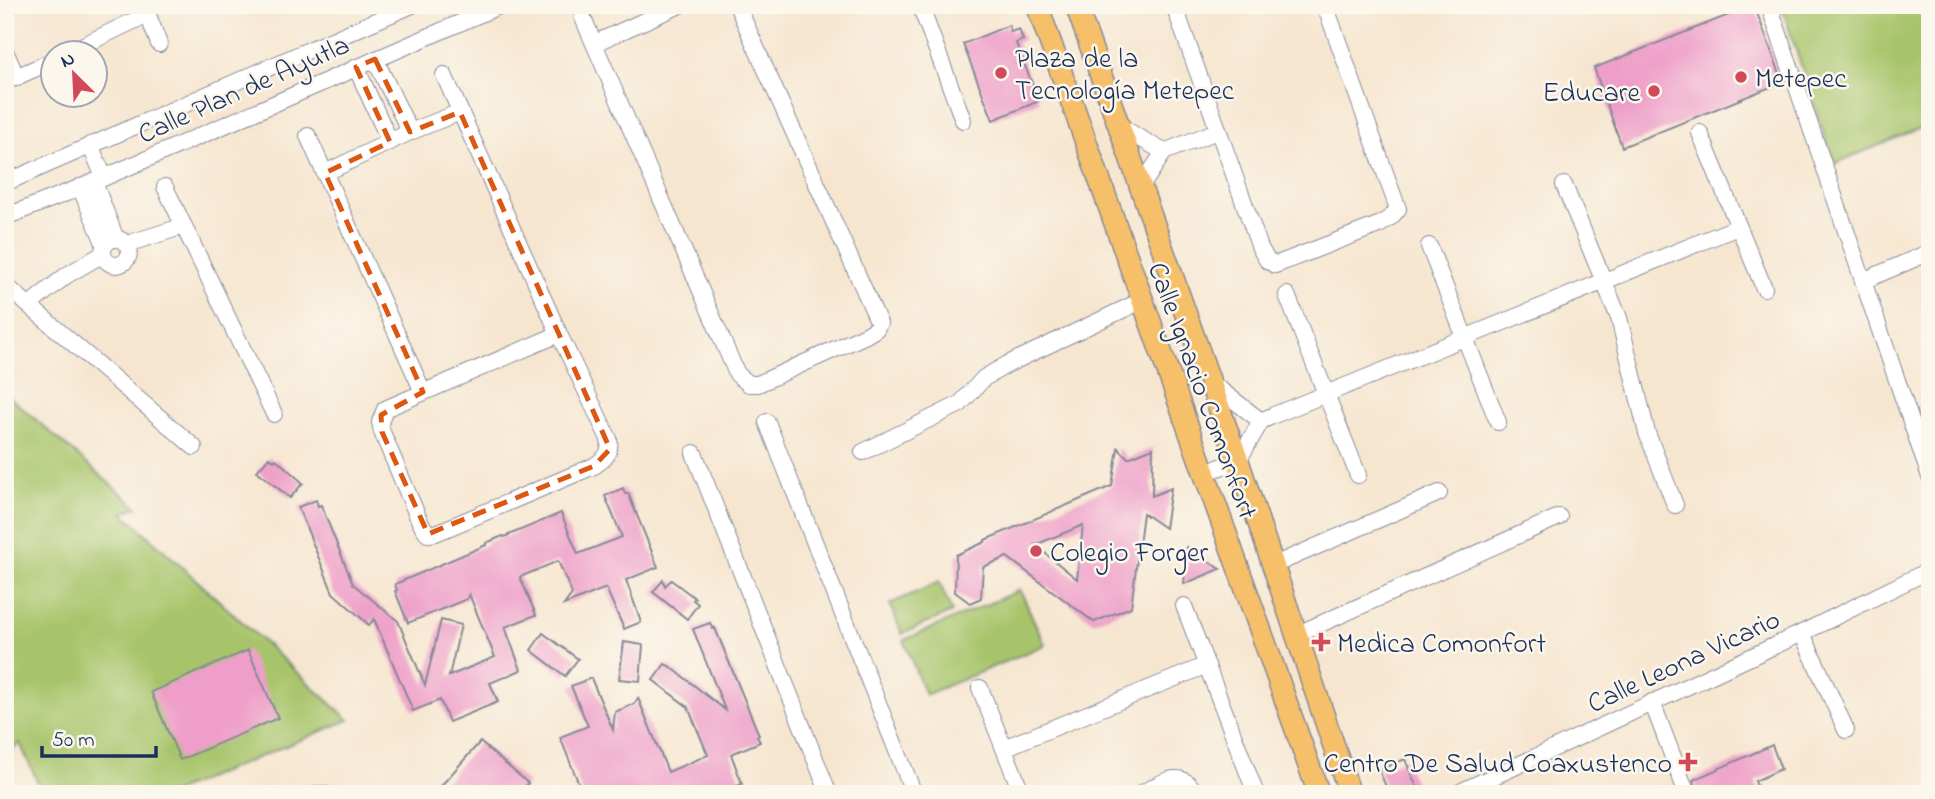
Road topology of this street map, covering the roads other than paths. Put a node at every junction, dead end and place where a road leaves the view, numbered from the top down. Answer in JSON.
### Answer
{"nodes":[{"id":1,"x":501,"y":5,"type":"edge"},
{"id":2,"x":737,"y":5,"type":"edge"},
{"id":3,"x":920,"y":5,"type":"edge"},
{"id":4,"x":1037,"y":5,"type":"edge"},
{"id":5,"x":1076,"y":5,"type":"edge"},
{"id":6,"x":1174,"y":5,"type":"edge"},
{"id":7,"x":1325,"y":5,"type":"edge"},
{"id":8,"x":1769,"y":5,"type":"edge"},
{"id":9,"x":410,"y":6,"type":"edge"},
{"id":10,"x":664,"y":8,"type":"edge"},
{"id":11,"x":481,"y":9,"type":"edge"},
{"id":12,"x":146,"y":10,"type":"edge"},
{"id":13,"x":374,"y":13,"type":"edge"},
{"id":14,"x":583,"y":18,"type":"dead end"},
{"id":15,"x":95,"y":38,"type":"edge"},
{"id":16,"x":595,"y":43,"type":"junction"},
{"id":17,"x":159,"y":44,"type":"dead end"},
{"id":18,"x":5,"y":51,"type":"edge"},
{"id":19,"x":375,"y":59,"type":"junction"},
{"id":20,"x":38,"y":67,"type":"edge"},
{"id":21,"x":356,"y":67,"type":"junction"},
{"id":22,"x":444,"y":75,"type":"dead end"},
{"id":23,"x":11,"y":80,"type":"edge"},
{"id":24,"x":460,"y":112,"type":"junction"},
{"id":25,"x":963,"y":120,"type":"dead end"},
{"id":26,"x":1119,"y":126,"type":"junction"},
{"id":27,"x":1217,"y":131,"type":"junction"},
{"id":28,"x":410,"y":132,"type":"junction"},
{"id":29,"x":1700,"y":134,"type":"dead end"},
{"id":30,"x":308,"y":136,"type":"dead end"},
{"id":31,"x":390,"y":142,"type":"junction"},
{"id":32,"x":90,"y":145,"type":"junction"},
{"id":33,"x":1164,"y":152,"type":"junction"},
{"id":34,"x":325,"y":173,"type":"junction"},
{"id":35,"x":93,"y":182,"type":"junction"},
{"id":36,"x":5,"y":183,"type":"edge"},
{"id":37,"x":1564,"y":185,"type":"dead end"},
{"id":38,"x":165,"y":187,"type":"dead end"},
{"id":39,"x":1140,"y":188,"type":"junction"},
{"id":40,"x":5,"y":217,"type":"edge"},
{"id":41,"x":184,"y":226,"type":"junction"},
{"id":42,"x":1738,"y":227,"type":"junction"},
{"id":43,"x":113,"y":246,"type":"junction"},
{"id":44,"x":1429,"y":246,"type":"dead end"},
{"id":45,"x":1930,"y":252,"type":"edge"},
{"id":46,"x":1863,"y":281,"type":"junction"},
{"id":47,"x":1605,"y":282,"type":"junction"},
{"id":48,"x":5,"y":285,"type":"edge"},
{"id":49,"x":1765,"y":288,"type":"dead end"},
{"id":50,"x":1287,"y":295,"type":"dead end"},
{"id":51,"x":1141,"y":301,"type":"junction"},
{"id":52,"x":29,"y":305,"type":"junction"},
{"id":53,"x":559,"y":334,"type":"junction"},
{"id":54,"x":1465,"y":339,"type":"junction"},
{"id":55,"x":1210,"y":382,"type":"junction"},
{"id":56,"x":423,"y":392,"type":"junction"},
{"id":57,"x":1326,"y":395,"type":"junction"},
{"id":58,"x":274,"y":414,"type":"dead end"},
{"id":59,"x":1261,"y":421,"type":"junction"},
{"id":60,"x":767,"y":422,"type":"dead end"},
{"id":61,"x":1498,"y":422,"type":"dead end"},
{"id":62,"x":194,"y":447,"type":"dead end"},
{"id":63,"x":863,"y":452,"type":"dead end"},
{"id":64,"x":694,"y":453,"type":"dead end"},
{"id":65,"x":1238,"y":461,"type":"junction"},
{"id":66,"x":1206,"y":472,"type":"junction"},
{"id":67,"x":1358,"y":475,"type":"dead end"},
{"id":68,"x":1930,"y":477,"type":"edge"},
{"id":69,"x":1439,"y":493,"type":"dead end"},
{"id":70,"x":1675,"y":505,"type":"dead end"},
{"id":71,"x":1559,"y":517,"type":"dead end"},
{"id":72,"x":1273,"y":565,"type":"junction"},
{"id":73,"x":1930,"y":570,"type":"edge"},
{"id":74,"x":1184,"y":606,"type":"dead end"},
{"id":75,"x":1802,"y":633,"type":"junction"},
{"id":76,"x":1298,"y":634,"type":"junction"},
{"id":77,"x":1207,"y":665,"type":"junction"},
{"id":78,"x":980,"y":688,"type":"dead end"},
{"id":79,"x":1652,"y":702,"type":"junction"},
{"id":80,"x":1846,"y":730,"type":"dead end"},
{"id":81,"x":1004,"y":748,"type":"junction"},
{"id":82,"x":317,"y":794,"type":"edge"},
{"id":83,"x":325,"y":794,"type":"edge"},
{"id":84,"x":830,"y":794,"type":"edge"},
{"id":85,"x":914,"y":794,"type":"edge"},
{"id":86,"x":1022,"y":794,"type":"edge"},
{"id":87,"x":1140,"y":794,"type":"edge"},
{"id":88,"x":1196,"y":794,"type":"edge"},
{"id":89,"x":1256,"y":794,"type":"edge"},
{"id":90,"x":1319,"y":794,"type":"edge"},
{"id":91,"x":1350,"y":794,"type":"edge"},
{"id":92,"x":1456,"y":794,"type":"edge"},
{"id":93,"x":1687,"y":794,"type":"edge"}],
"edges":[{"from":1,"to":11,"type":"street","name":"Calle Plan de Ayutla"},
{"from":2,"to":16,"type":"street"},
{"from":3,"to":25,"type":"street"},
{"from":4,"to":51,"type":"main road","name":"Calle Ignacio Comonfort"},
{"from":5,"to":26,"type":"main road","name":"Calle Ignacio Comonfort"},
{"from":6,"to":27,"type":"street"},
{"from":7,"to":27,"type":"street"},
{"from":8,"to":46,"type":"street"},
{"from":9,"to":13,"type":"street","name":"Calle Plan de Ayutla"},
{"from":10,"to":16,"type":"street"},
{"from":11,"to":19,"type":"street","name":"Calle Plan de Ayutla"},
{"from":12,"to":15,"type":"street"},
{"from":12,"to":17,"type":"street"},
{"from":13,"to":32,"type":"street","name":"Calle Plan de Ayutla"},
{"from":14,"to":16,"type":"street"},
{"from":18,"to":23,"type":"street"},
{"from":19,"to":21,"type":"street","name":"Calle Plan de Ayutla"},
{"from":19,"to":28,"type":"street"},
{"from":20,"to":23,"type":"street"},
{"from":21,"to":31,"type":"street"},
{"from":21,"to":35,"type":"street","name":"Calle Plan de Ayutla"},
{"from":22,"to":24,"type":"street"},
{"from":24,"to":28,"type":"street"},
{"from":24,"to":53,"type":"street"},
{"from":26,"to":33,"type":"street"},
{"from":26,"to":39,"type":"main road","name":"Calle Ignacio Comonfort"},
{"from":27,"to":33,"type":"street"},
{"from":28,"to":31,"type":"street"},
{"from":29,"to":42,"type":"street"},
{"from":30,"to":34,"type":"street"},
{"from":31,"to":34,"type":"street"},
{"from":32,"to":35,"type":"street"},
{"from":32,"to":36,"type":"street","name":"Calle Plan de Ayutla"},
{"from":33,"to":39,"type":"street"},
{"from":34,"to":56,"type":"street"},
{"from":35,"to":40,"type":"street","name":"Calle Plan de Ayutla"},
{"from":35,"to":43,"type":"street"},
{"from":37,"to":47,"type":"street"},
{"from":38,"to":41,"type":"street"},
{"from":39,"to":55,"type":"main road","name":"Calle Ignacio Comonfort"},
{"from":41,"to":43,"type":"street"},
{"from":41,"to":58,"type":"street"},
{"from":42,"to":47,"type":"street"},
{"from":42,"to":49,"type":"street"},
{"from":43,"to":52,"type":"street"},
{"from":44,"to":54,"type":"street"},
{"from":45,"to":46,"type":"street"},
{"from":46,"to":68,"type":"street"},
{"from":47,"to":54,"type":"street"},
{"from":47,"to":70,"type":"street"},
{"from":48,"to":52,"type":"street"},
{"from":50,"to":57,"type":"street"},
{"from":51,"to":63,"type":"street"},
{"from":51,"to":66,"type":"main road","name":"Calle Ignacio Comonfort"},
{"from":52,"to":62,"type":"street"},
{"from":53,"to":56,"type":"street"},
{"from":53,"to":56,"type":"street"},
{"from":54,"to":57,"type":"street"},
{"from":54,"to":61,"type":"street"},
{"from":55,"to":59,"type":"street"},
{"from":55,"to":65,"type":"main road","name":"Calle Ignacio Comonfort"},
{"from":57,"to":59,"type":"street"},
{"from":57,"to":67,"type":"street"},
{"from":59,"to":65,"type":"street"},
{"from":60,"to":85,"type":"street"},
{"from":64,"to":84,"type":"street"},
{"from":65,"to":66,"type":"street"},
{"from":65,"to":72,"type":"main road","name":"Calle Ignacio Comonfort"},
{"from":66,"to":90,"type":"main road","name":"Calle Ignacio Comonfort"},
{"from":69,"to":72,"type":"street"},
{"from":71,"to":76,"type":"street"},
{"from":72,"to":76,"type":"main road","name":"Calle Ignacio Comonfort"},
{"from":73,"to":75,"type":"street","name":"Calle Leona Vicario"},
{"from":74,"to":77,"type":"street"},
{"from":75,"to":79,"type":"street","name":"Calle Leona Vicario"},
{"from":75,"to":80,"type":"street"},
{"from":76,"to":91,"type":"main road","name":"Calle Ignacio Comonfort"},
{"from":77,"to":81,"type":"street"},
{"from":77,"to":89,"type":"street"},
{"from":78,"to":81,"type":"street"},
{"from":79,"to":92,"type":"street","name":"Calle Leona Vicario"},
{"from":79,"to":93,"type":"street"},
{"from":81,"to":86,"type":"street"},
{"from":82,"to":83,"type":"street"},
{"from":87,"to":88,"type":"street"}]}
